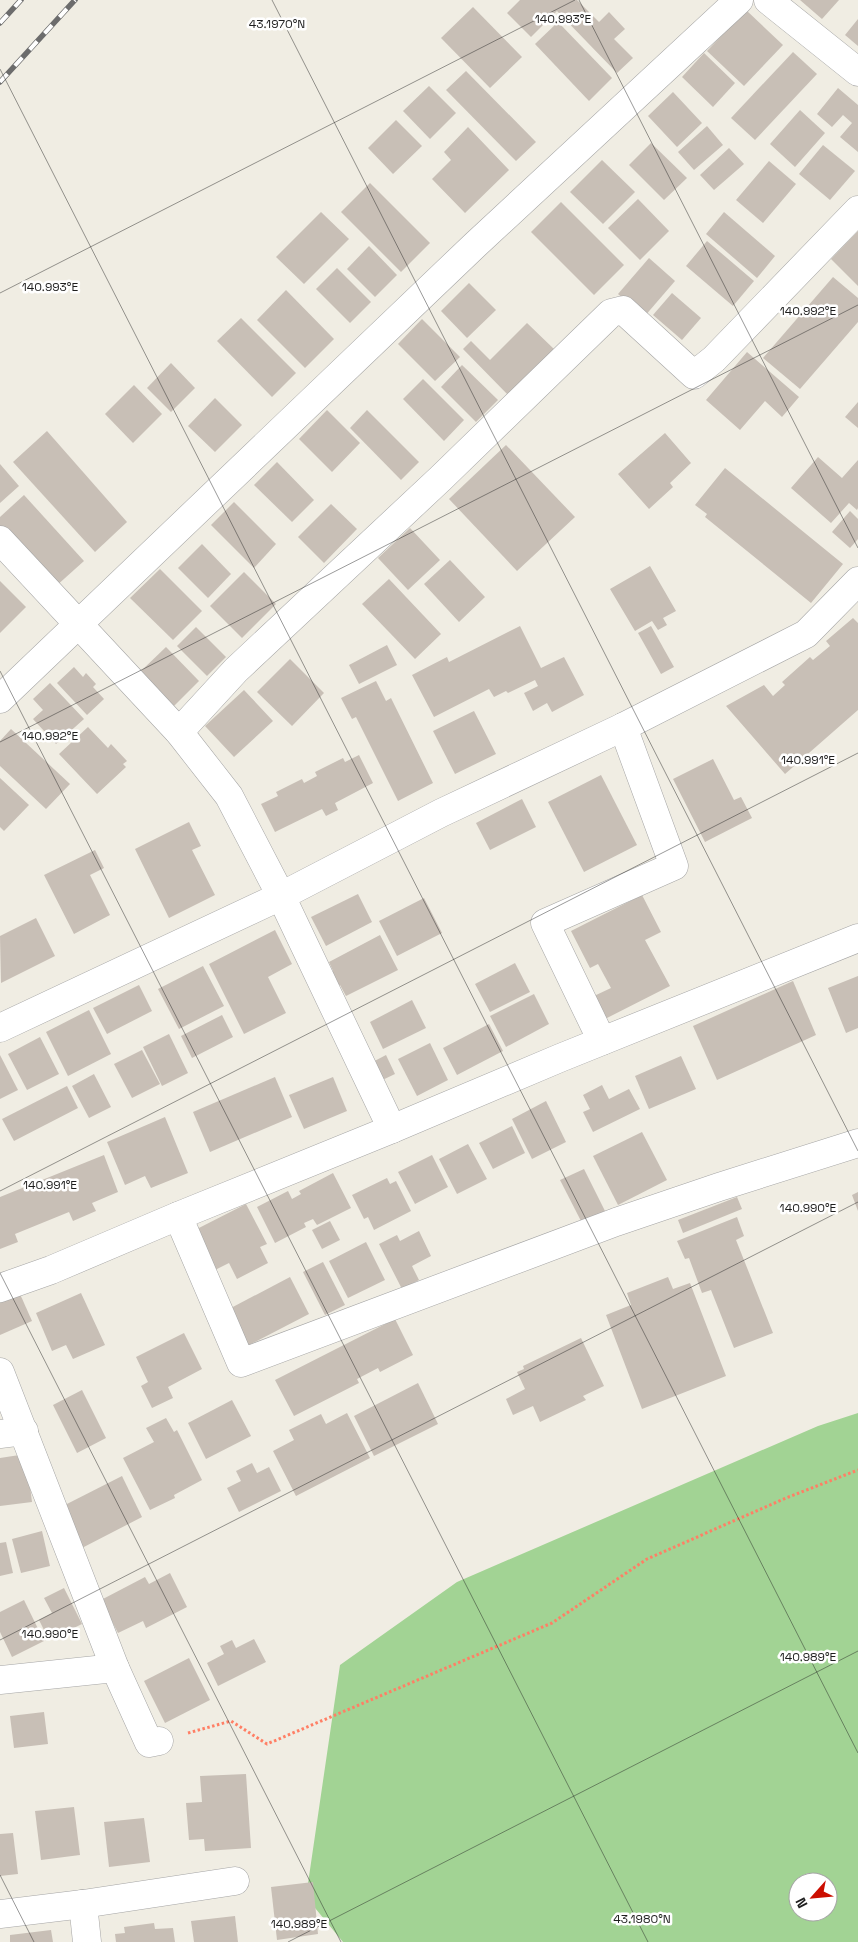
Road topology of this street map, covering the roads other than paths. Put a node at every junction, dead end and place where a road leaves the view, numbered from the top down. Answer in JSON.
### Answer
{"nodes":[{"id":1,"x":740,"y":0,"type":"edge"},
{"id":2,"x":768,"y":0,"type":"edge"},
{"id":3,"x":858,"y":72,"type":"edge"},
{"id":4,"x":858,"y":210,"type":"edge"},
{"id":5,"x":0,"y":540,"type":"edge"},
{"id":6,"x":858,"y":581,"type":"edge"},
{"id":7,"x":80,"y":624,"type":"junction"},
{"id":8,"x":0,"y":699,"type":"edge"},
{"id":9,"x":623,"y":727,"type":"junction"},
{"id":10,"x":179,"y":732,"type":"junction"},
{"id":11,"x":281,"y":896,"type":"junction"},
{"id":12,"x":858,"y":938,"type":"edge"},
{"id":13,"x":0,"y":1028,"type":"edge"},
{"id":14,"x":602,"y":1041,"type":"junction"},
{"id":15,"x":392,"y":1129,"type":"junction"},
{"id":16,"x":858,"y":1143,"type":"edge"},
{"id":17,"x":178,"y":1216,"type":"junction"},
{"id":18,"x":0,"y":1288,"type":"edge"},
{"id":19,"x":0,"y":1372,"type":"edge"},
{"id":20,"x":12,"y":1433,"type":"edge"},
{"id":21,"x":115,"y":1668,"type":"junction"},
{"id":22,"x":0,"y":1680,"type":"edge"},
{"id":23,"x":159,"y":1742,"type":"road end"},
{"id":24,"x":235,"y":1881,"type":"dead end"},
{"id":25,"x":82,"y":1904,"type":"junction"},
{"id":26,"x":0,"y":1914,"type":"edge"},
{"id":27,"x":87,"y":1942,"type":"edge"}],
"edges":[{"from":1,"to":7,"type":"street"},
{"from":2,"to":3,"type":"street"},
{"from":4,"to":10,"type":"street"},
{"from":5,"to":7,"type":"street"},
{"from":6,"to":9,"type":"street"},
{"from":7,"to":8,"type":"street"},
{"from":7,"to":10,"type":"street"},
{"from":9,"to":11,"type":"street"},
{"from":9,"to":14,"type":"street"},
{"from":10,"to":11,"type":"street"},
{"from":11,"to":13,"type":"street"},
{"from":11,"to":15,"type":"street"},
{"from":12,"to":14,"type":"street"},
{"from":14,"to":15,"type":"street"},
{"from":15,"to":17,"type":"street"},
{"from":16,"to":17,"type":"street"},
{"from":17,"to":18,"type":"street"},
{"from":19,"to":20,"type":"street"},
{"from":20,"to":21,"type":"street"},
{"from":21,"to":22,"type":"street"},
{"from":21,"to":23,"type":"street"},
{"from":24,"to":25,"type":"street"},
{"from":25,"to":26,"type":"street"},
{"from":25,"to":27,"type":"street"}]}
